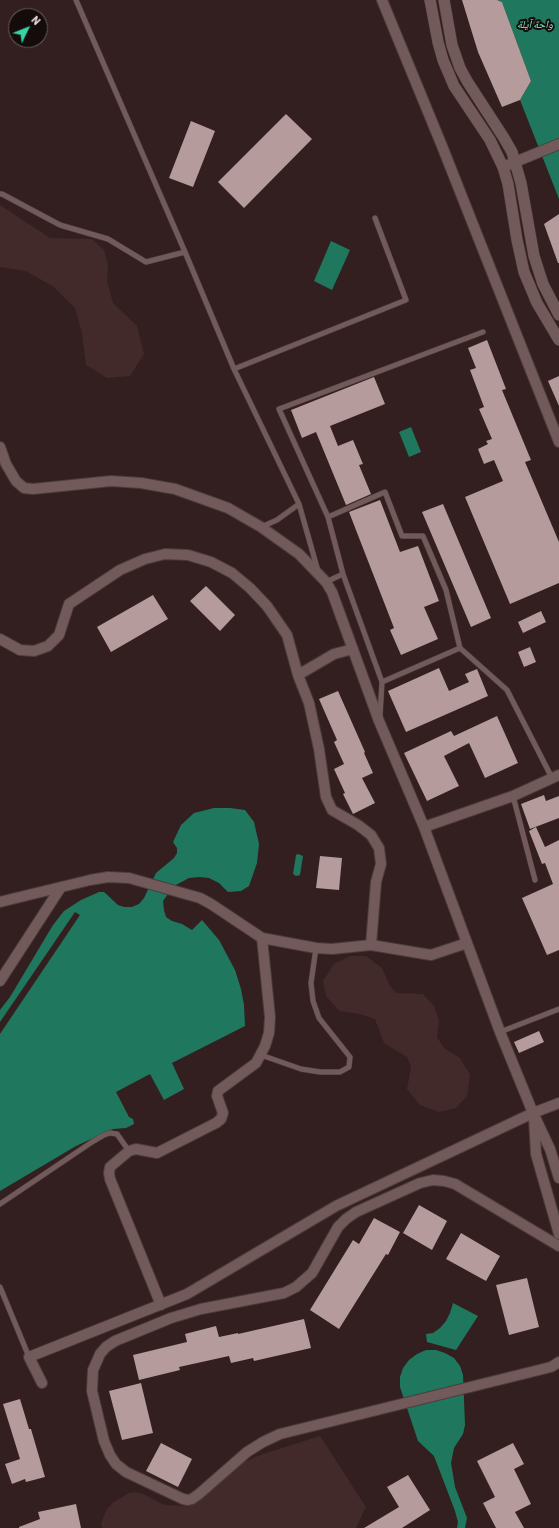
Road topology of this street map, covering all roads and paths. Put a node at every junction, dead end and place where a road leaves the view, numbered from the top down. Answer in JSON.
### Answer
{"nodes":[{"id":1,"x":76,"y":0,"type":"edge"},
{"id":2,"x":382,"y":0,"type":"edge"},
{"id":3,"x":430,"y":0,"type":"edge"},
{"id":4,"x":444,"y":0,"type":"edge"},
{"id":5,"x":559,"y":144,"type":"edge"},
{"id":6,"x":515,"y":161,"type":"junction"},
{"id":7,"x":503,"y":167,"type":"junction"},
{"id":8,"x":0,"y":194,"type":"edge"},
{"id":9,"x":375,"y":218,"type":"dead end"},
{"id":10,"x":185,"y":252,"type":"junction"},
{"id":11,"x":559,"y":315,"type":"edge"},
{"id":12,"x":483,"y":332,"type":"dead end"},
{"id":13,"x":559,"y":340,"type":"edge"},
{"id":14,"x":234,"y":370,"type":"junction"},
{"id":15,"x":559,"y":442,"type":"edge"},
{"id":16,"x":0,"y":447,"type":"edge"},
{"id":17,"x":299,"y":504,"type":"junction"},
{"id":18,"x":328,"y":517,"type":"junction"},
{"id":19,"x":261,"y":528,"type":"junction"},
{"id":20,"x":319,"y":573,"type":"junction"},
{"id":21,"x":343,"y":574,"type":"junction"},
{"id":22,"x":326,"y":582,"type":"junction"},
{"id":23,"x":0,"y":639,"type":"edge"},
{"id":24,"x":460,"y":648,"type":"junction"},
{"id":25,"x":354,"y":649,"type":"junction"},
{"id":26,"x":298,"y":675,"type":"junction"},
{"id":27,"x":382,"y":682,"type":"junction"},
{"id":28,"x":379,"y":721,"type":"junction"},
{"id":29,"x":555,"y":777,"type":"edge"},
{"id":30,"x":513,"y":796,"type":"junction"},
{"id":31,"x":424,"y":827,"type":"junction"},
{"id":32,"x":535,"y":880,"type":"dead end"},
{"id":33,"x":61,"y":887,"type":"junction"},
{"id":34,"x":0,"y":902,"type":"edge"},
{"id":35,"x":262,"y":938,"type":"junction"},
{"id":36,"x":467,"y":943,"type":"junction"},
{"id":37,"x":371,"y":945,"type":"junction"},
{"id":38,"x":316,"y":948,"type":"junction"},
{"id":39,"x":0,"y":982,"type":"edge"},
{"id":40,"x":559,"y":1009,"type":"edge"},
{"id":41,"x":500,"y":1032,"type":"junction"},
{"id":42,"x":261,"y":1055,"type":"junction"},
{"id":43,"x":559,"y":1103,"type":"edge"},
{"id":44,"x":533,"y":1113,"type":"junction"},
{"id":45,"x":128,"y":1151,"type":"junction"},
{"id":46,"x":559,"y":1178,"type":"edge"},
{"id":47,"x":0,"y":1204,"type":"edge"},
{"id":48,"x":559,"y":1234,"type":"edge"},
{"id":49,"x":559,"y":1246,"type":"edge"},
{"id":50,"x":0,"y":1287,"type":"edge"},
{"id":51,"x":161,"y":1305,"type":"junction"},
{"id":52,"x":28,"y":1357,"type":"junction"},
{"id":53,"x":559,"y":1362,"type":"edge"},
{"id":54,"x":42,"y":1383,"type":"dead end"}],
"edges":[{"from":1,"to":10,"type":"lane"},
{"from":2,"to":15,"type":"street"},
{"from":3,"to":7,"type":"street"},
{"from":4,"to":6,"type":"street"},
{"from":5,"to":6,"type":"street"},
{"from":6,"to":7,"type":"street"},
{"from":6,"to":11,"type":"street"},
{"from":7,"to":13,"type":"street"},
{"from":8,"to":10,"type":"lane"},
{"from":9,"to":14,"type":"lane"},
{"from":10,"to":14,"type":"lane"},
{"from":12,"to":18,"type":"lane"},
{"from":14,"to":17,"type":"lane"},
{"from":16,"to":19,"type":"street"},
{"from":17,"to":19,"type":"lane"},
{"from":17,"to":20,"type":"lane"},
{"from":18,"to":21,"type":"lane"},
{"from":18,"to":24,"type":"lane"},
{"from":19,"to":20,"type":"street"},
{"from":20,"to":22,"type":"street"},
{"from":21,"to":22,"type":"lane"},
{"from":21,"to":27,"type":"lane"},
{"from":22,"to":25,"type":"street"},
{"from":23,"to":26,"type":"street"},
{"from":24,"to":27,"type":"lane"},
{"from":24,"to":29,"type":"lane"},
{"from":25,"to":26,"type":"street"},
{"from":25,"to":28,"type":"street"},
{"from":26,"to":37,"type":"street"},
{"from":27,"to":28,"type":"lane"},
{"from":28,"to":31,"type":"street"},
{"from":29,"to":30,"type":"street"},
{"from":30,"to":31,"type":"street"},
{"from":30,"to":32,"type":"lane"},
{"from":31,"to":36,"type":"street"},
{"from":33,"to":34,"type":"street"},
{"from":33,"to":35,"type":"street"},
{"from":33,"to":39,"type":"street"},
{"from":35,"to":38,"type":"street"},
{"from":35,"to":42,"type":"street"},
{"from":36,"to":37,"type":"street"},
{"from":36,"to":41,"type":"street"},
{"from":37,"to":38,"type":"street"},
{"from":38,"to":42,"type":"lane"},
{"from":40,"to":41,"type":"lane"},
{"from":41,"to":44,"type":"street"},
{"from":42,"to":45,"type":"street"},
{"from":43,"to":44,"type":"street"},
{"from":44,"to":46,"type":"street"},
{"from":44,"to":48,"type":"street"},
{"from":44,"to":51,"type":"street"},
{"from":45,"to":47,"type":"lane"},
{"from":45,"to":51,"type":"street"},
{"from":49,"to":53,"type":"street"},
{"from":50,"to":52,"type":"lane"},
{"from":51,"to":52,"type":"street"},
{"from":52,"to":54,"type":"street"}]}
